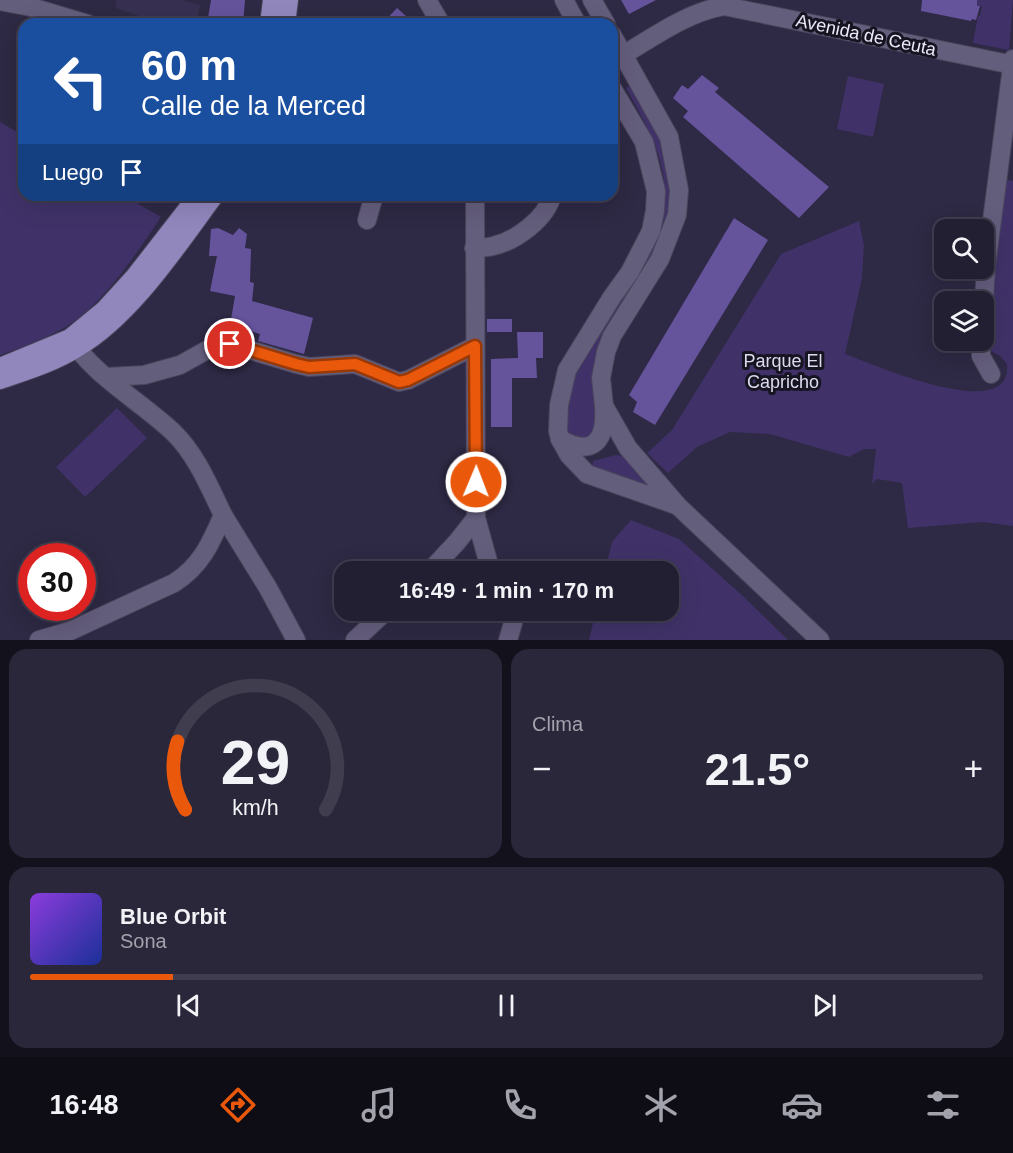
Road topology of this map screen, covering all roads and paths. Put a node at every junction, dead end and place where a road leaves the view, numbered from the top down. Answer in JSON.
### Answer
{"nodes":[{"id":1,"x":272,"y":0,"type":"edge"},
{"id":2,"x":289,"y":0,"type":"edge"},
{"id":3,"x":427,"y":0,"type":"edge"},
{"id":4,"x":564,"y":0,"type":"edge"},
{"id":5,"x":592,"y":0,"type":"edge"},
{"id":6,"x":0,"y":1,"type":"edge"},
{"id":7,"x":69,"y":18,"type":"edge"},
{"id":8,"x":270,"y":18,"type":"edge"},
{"id":9,"x":287,"y":18,"type":"edge"},
{"id":10,"x":438,"y":18,"type":"edge"},
{"id":11,"x":574,"y":18,"type":"edge"},
{"id":12,"x":602,"y":18,"type":"edge"},
{"id":13,"x":618,"y":45,"type":"edge"},
{"id":14,"x":623,"y":54,"type":"junction"},
{"id":15,"x":1013,"y":59,"type":"edge"},
{"id":16,"x":1013,"y":65,"type":"edge"},
{"id":17,"x":618,"y":98,"type":"edge"},
{"id":18,"x":193,"y":201,"type":"edge"},
{"id":19,"x":210,"y":201,"type":"edge"},
{"id":20,"x":372,"y":201,"type":"edge"},
{"id":21,"x":474,"y":201,"type":"edge"},
{"id":22,"x":551,"y":201,"type":"edge"},
{"id":23,"x":367,"y":220,"type":"dead end"},
{"id":24,"x":474,"y":248,"type":"junction"},
{"id":25,"x":985,"y":291,"type":"edge"},
{"id":26,"x":73,"y":343,"type":"junction"},
{"id":27,"x":475,"y":346,"type":"junction"},
{"id":28,"x":981,"y":351,"type":"edge"},
{"id":29,"x":0,"y":367,"type":"edge"},
{"id":30,"x":991,"y":374,"type":"dead end"},
{"id":31,"x":107,"y":377,"type":"junction"},
{"id":32,"x":0,"y":380,"type":"edge"},
{"id":33,"x":604,"y":406,"type":"junction"},
{"id":34,"x":560,"y":439,"type":"junction"},
{"id":35,"x":678,"y":506,"type":"junction"},
{"id":36,"x":223,"y":514,"type":"junction"},
{"id":37,"x":476,"y":518,"type":"junction"},
{"id":38,"x":439,"y":561,"type":"edge"},
{"id":39,"x":488,"y":561,"type":"edge"},
{"id":40,"x":375,"y":621,"type":"edge"},
{"id":41,"x":513,"y":621,"type":"edge"},
{"id":42,"x":39,"y":640,"type":"edge"},
{"id":43,"x":296,"y":640,"type":"edge"},
{"id":44,"x":355,"y":640,"type":"edge"},
{"id":45,"x":508,"y":640,"type":"edge"},
{"id":46,"x":820,"y":640,"type":"edge"}],
"edges":[{"from":1,"to":8,"type":"main road"},
{"from":2,"to":9,"type":"main road"},
{"from":3,"to":10,"type":"street"},
{"from":4,"to":11,"type":"street"},
{"from":5,"to":12,"type":"street"},
{"from":6,"to":7,"type":"street"},
{"from":13,"to":14,"type":"street"},
{"from":14,"to":16,"type":"street","name":"Avenida de Ceuta"},
{"from":14,"to":33,"type":"street"},
{"from":15,"to":16,"type":"street"},
{"from":16,"to":25,"type":"street"},
{"from":17,"to":34,"type":"street"},
{"from":18,"to":26,"type":"main road"},
{"from":19,"to":26,"type":"main road"},
{"from":20,"to":23,"type":"street"},
{"from":21,"to":24,"type":"street"},
{"from":22,"to":24,"type":"street"},
{"from":24,"to":27,"type":"street"},
{"from":26,"to":29,"type":"main road"},
{"from":26,"to":31,"type":"street"},
{"from":26,"to":32,"type":"main road"},
{"from":27,"to":31,"type":"street"},
{"from":27,"to":37,"type":"street"},
{"from":28,"to":30,"type":"street"},
{"from":31,"to":36,"type":"street"},
{"from":33,"to":34,"type":"street"},
{"from":33,"to":35,"type":"street"},
{"from":34,"to":35,"type":"street"},
{"from":35,"to":46,"type":"street"},
{"from":36,"to":42,"type":"street"},
{"from":36,"to":43,"type":"street"},
{"from":37,"to":38,"type":"street"},
{"from":37,"to":39,"type":"street"},
{"from":40,"to":44,"type":"street"},
{"from":41,"to":45,"type":"street"}]}
